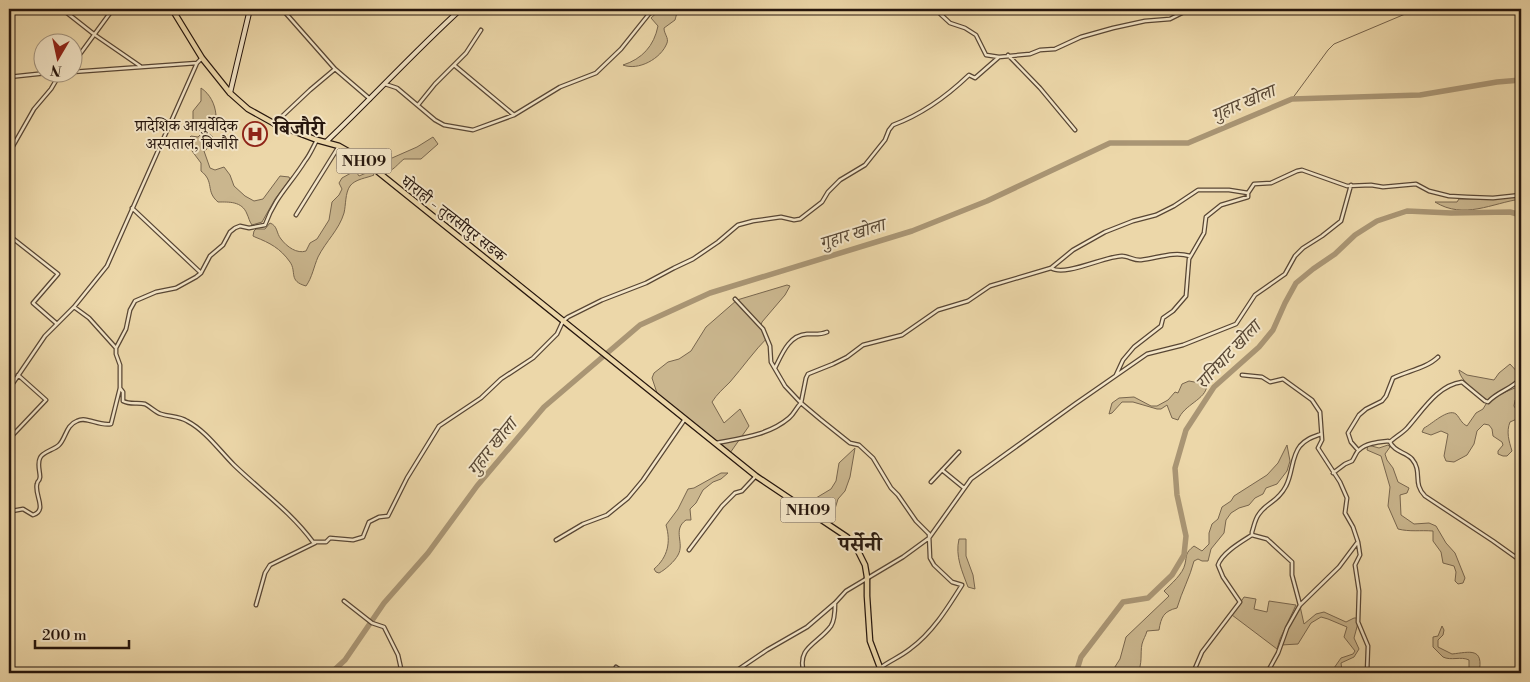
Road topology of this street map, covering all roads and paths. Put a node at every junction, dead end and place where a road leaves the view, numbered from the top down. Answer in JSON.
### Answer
{"nodes":[{"id":1,"x":62,"y":9,"type":"edge"},
{"id":2,"x":113,"y":9,"type":"edge"},
{"id":3,"x":172,"y":9,"type":"edge"},
{"id":4,"x":250,"y":9,"type":"edge"},
{"id":5,"x":282,"y":9,"type":"edge"},
{"id":6,"x":461,"y":9,"type":"edge"},
{"id":7,"x":656,"y":9,"type":"edge"},
{"id":8,"x":935,"y":9,"type":"edge"},
{"id":9,"x":1190,"y":9,"type":"edge"},
{"id":10,"x":482,"y":30,"type":"dead end"},
{"id":11,"x":95,"y":35,"type":"junction"},
{"id":12,"x":82,"y":52,"type":"edge"},
{"id":13,"x":1008,"y":55,"type":"junction"},
{"id":14,"x":998,"y":57,"type":"junction"},
{"id":15,"x":202,"y":58,"type":"junction"},
{"id":16,"x":197,"y":63,"type":"junction"},
{"id":17,"x":454,"y":65,"type":"junction"},
{"id":18,"x":141,"y":67,"type":"junction"},
{"id":19,"x":336,"y":69,"type":"junction"},
{"id":20,"x":82,"y":71,"type":"edge"},
{"id":21,"x":32,"y":75,"type":"edge"},
{"id":22,"x":9,"y":77,"type":"edge"},
{"id":23,"x":56,"y":82,"type":"edge"},
{"id":24,"x":384,"y":84,"type":"junction"},
{"id":25,"x":230,"y":93,"type":"junction"},
{"id":26,"x":370,"y":100,"type":"junction"},
{"id":27,"x":418,"y":105,"type":"junction"},
{"id":28,"x":514,"y":115,"type":"junction"},
{"id":29,"x":275,"y":124,"type":"junction"},
{"id":30,"x":1075,"y":130,"type":"dead end"},
{"id":31,"x":317,"y":140,"type":"junction"},
{"id":32,"x":326,"y":142,"type":"junction"},
{"id":33,"x":339,"y":146,"type":"junction"},
{"id":34,"x":9,"y":153,"type":"edge"},
{"id":35,"x":1351,"y":185,"type":"junction"},
{"id":36,"x":1248,"y":193,"type":"junction"},
{"id":37,"x":1521,"y":195,"type":"edge"},
{"id":38,"x":132,"y":208,"type":"junction"},
{"id":39,"x":296,"y":215,"type":"dead end"},
{"id":40,"x":11,"y":237,"type":"dead end"},
{"id":41,"x":1190,"y":256,"type":"junction"},
{"id":42,"x":1051,"y":268,"type":"junction"},
{"id":43,"x":201,"y":273,"type":"junction"},
{"id":44,"x":735,"y":300,"type":"dead end"},
{"id":45,"x":74,"y":307,"type":"junction"},
{"id":46,"x":563,"y":321,"type":"junction"},
{"id":47,"x":56,"y":323,"type":"junction"},
{"id":48,"x":827,"y":332,"type":"dead end"},
{"id":49,"x":116,"y":348,"type":"junction"},
{"id":50,"x":1438,"y":357,"type":"dead end"},
{"id":51,"x":775,"y":368,"type":"junction"},
{"id":52,"x":18,"y":375,"type":"junction"},
{"id":53,"x":1242,"y":375,"type":"dead end"},
{"id":54,"x":1116,"y":376,"type":"junction"},
{"id":55,"x":1521,"y":378,"type":"edge"},
{"id":56,"x":120,"y":388,"type":"junction"},
{"id":57,"x":9,"y":389,"type":"edge"},
{"id":58,"x":802,"y":403,"type":"junction"},
{"id":59,"x":685,"y":419,"type":"junction"},
{"id":60,"x":1321,"y":434,"type":"junction"},
{"id":61,"x":9,"y":438,"type":"edge"},
{"id":62,"x":1390,"y":442,"type":"junction"},
{"id":63,"x":715,"y":443,"type":"junction"},
{"id":64,"x":1358,"y":450,"type":"junction"},
{"id":65,"x":959,"y":452,"type":"dead end"},
{"id":66,"x":942,"y":470,"type":"junction"},
{"id":67,"x":1333,"y":472,"type":"junction"},
{"id":68,"x":756,"y":476,"type":"junction"},
{"id":69,"x":931,"y":482,"type":"dead end"},
{"id":70,"x":964,"y":488,"type":"junction"},
{"id":71,"x":9,"y":513,"type":"edge"},
{"id":72,"x":1252,"y":535,"type":"junction"},
{"id":73,"x":929,"y":538,"type":"junction"},
{"id":74,"x":556,"y":540,"type":"dead end"},
{"id":75,"x":1358,"y":542,"type":"junction"},
{"id":76,"x":315,"y":543,"type":"junction"},
{"id":77,"x":689,"y":550,"type":"dead end"},
{"id":78,"x":1521,"y":562,"type":"edge"},
{"id":79,"x":868,"y":577,"type":"junction"},
{"id":80,"x":344,"y":601,"type":"dead end"},
{"id":81,"x":835,"y":603,"type":"junction"},
{"id":82,"x":256,"y":605,"type":"dead end"},
{"id":83,"x":1300,"y":605,"type":"junction"},
{"id":84,"x":616,"y":667,"type":"dead end"},
{"id":85,"x":881,"y":671,"type":"edge"},
{"id":86,"x":402,"y":673,"type":"edge"},
{"id":87,"x":624,"y":673,"type":"edge"},
{"id":88,"x":733,"y":673,"type":"edge"},
{"id":89,"x":804,"y":673,"type":"edge"},
{"id":90,"x":1192,"y":673,"type":"edge"},
{"id":91,"x":1267,"y":673,"type":"edge"},
{"id":92,"x":1367,"y":673,"type":"edge"}],
"edges":[{"from":1,"to":11,"type":"street"},
{"from":2,"to":11,"type":"street"},
{"from":3,"to":15,"type":"main road","name":"घोराही - तुलसीपुर सडक","number":"NH09"},
{"from":4,"to":25,"type":"street"},
{"from":5,"to":19,"type":"street"},
{"from":6,"to":24,"type":"street"},
{"from":7,"to":28,"type":"street"},
{"from":8,"to":14,"type":"street"},
{"from":9,"to":13,"type":"street"},
{"from":10,"to":17,"type":"street"},
{"from":11,"to":12,"type":"street"},
{"from":11,"to":18,"type":"street"},
{"from":13,"to":14,"type":"street"},
{"from":13,"to":30,"type":"street"},
{"from":14,"to":46,"type":"street"},
{"from":15,"to":16,"type":"street"},
{"from":15,"to":25,"type":"main road","name":"घोराही - तुलसीपुर सडक","number":"NH09"},
{"from":16,"to":18,"type":"street"},
{"from":16,"to":38,"type":"street"},
{"from":17,"to":27,"type":"street"},
{"from":17,"to":28,"type":"street"},
{"from":18,"to":20,"type":"street"},
{"from":19,"to":26,"type":"street"},
{"from":19,"to":29,"type":"street"},
{"from":21,"to":22,"type":"street"},
{"from":23,"to":34,"type":"street"},
{"from":24,"to":26,"type":"street"},
{"from":24,"to":27,"type":"street"},
{"from":25,"to":29,"type":"main road","name":"घोराही - तुलसीपुर सडक","number":"NH09"},
{"from":26,"to":32,"type":"street"},
{"from":27,"to":28,"type":"street"},
{"from":29,"to":31,"type":"main road","name":"घोराही - तुलसीपुर सडक","number":"NH09"},
{"from":31,"to":32,"type":"main road","name":"घोराही - तुलसीपुर सडक","number":"NH09"},
{"from":31,"to":43,"type":"street"},
{"from":32,"to":33,"type":"main road","name":"घोराही - तुलसीपुर सडक","number":"NH09"},
{"from":33,"to":39,"type":"street"},
{"from":33,"to":46,"type":"main road","name":"घोराही - तुलसीपुर सडक","number":"NH09"},
{"from":35,"to":36,"type":"street"},
{"from":35,"to":37,"type":"street"},
{"from":35,"to":54,"type":"street"},
{"from":36,"to":41,"type":"street"},
{"from":36,"to":42,"type":"street"},
{"from":38,"to":43,"type":"street"},
{"from":38,"to":45,"type":"street"},
{"from":40,"to":47,"type":"street"},
{"from":41,"to":42,"type":"street"},
{"from":41,"to":54,"type":"street"},
{"from":42,"to":58,"type":"street"},
{"from":43,"to":49,"type":"street"},
{"from":44,"to":51,"type":"street"},
{"from":45,"to":47,"type":"street"},
{"from":45,"to":49,"type":"street"},
{"from":46,"to":59,"type":"main road","number":"NH09"},
{"from":46,"to":76,"type":"street"},
{"from":47,"to":52,"type":"street"},
{"from":48,"to":51,"type":"street"},
{"from":49,"to":56,"type":"street"},
{"from":50,"to":64,"type":"street"},
{"from":51,"to":58,"type":"street"},
{"from":52,"to":57,"type":"street"},
{"from":52,"to":61,"type":"street"},
{"from":53,"to":60,"type":"street"},
{"from":54,"to":70,"type":"street"},
{"from":55,"to":62,"type":"street"},
{"from":56,"to":71,"type":"street"},
{"from":56,"to":76,"type":"street"},
{"from":58,"to":63,"type":"street"},
{"from":58,"to":73,"type":"street"},
{"from":59,"to":63,"type":"main road","number":"NH09"},
{"from":59,"to":74,"type":"street"},
{"from":60,"to":67,"type":"street"},
{"from":60,"to":72,"type":"street"},
{"from":62,"to":64,"type":"street"},
{"from":62,"to":78,"type":"street"},
{"from":63,"to":68,"type":"main road","number":"NH09"},
{"from":64,"to":67,"type":"street"},
{"from":65,"to":66,"type":"street"},
{"from":66,"to":69,"type":"street"},
{"from":66,"to":70,"type":"street"},
{"from":67,"to":75,"type":"street"},
{"from":68,"to":77,"type":"street"},
{"from":68,"to":79,"type":"main road","number":"NH09"},
{"from":70,"to":73,"type":"street"},
{"from":72,"to":83,"type":"street"},
{"from":72,"to":90,"type":"street"},
{"from":73,"to":79,"type":"street"},
{"from":73,"to":85,"type":"street"},
{"from":75,"to":83,"type":"street"},
{"from":75,"to":92,"type":"street"},
{"from":76,"to":82,"type":"street"},
{"from":79,"to":81,"type":"street"},
{"from":79,"to":85,"type":"main road","number":"NH09"},
{"from":80,"to":86,"type":"street"},
{"from":81,"to":88,"type":"street"},
{"from":81,"to":89,"type":"street"},
{"from":83,"to":91,"type":"street"},
{"from":84,"to":87,"type":"street"}]}
